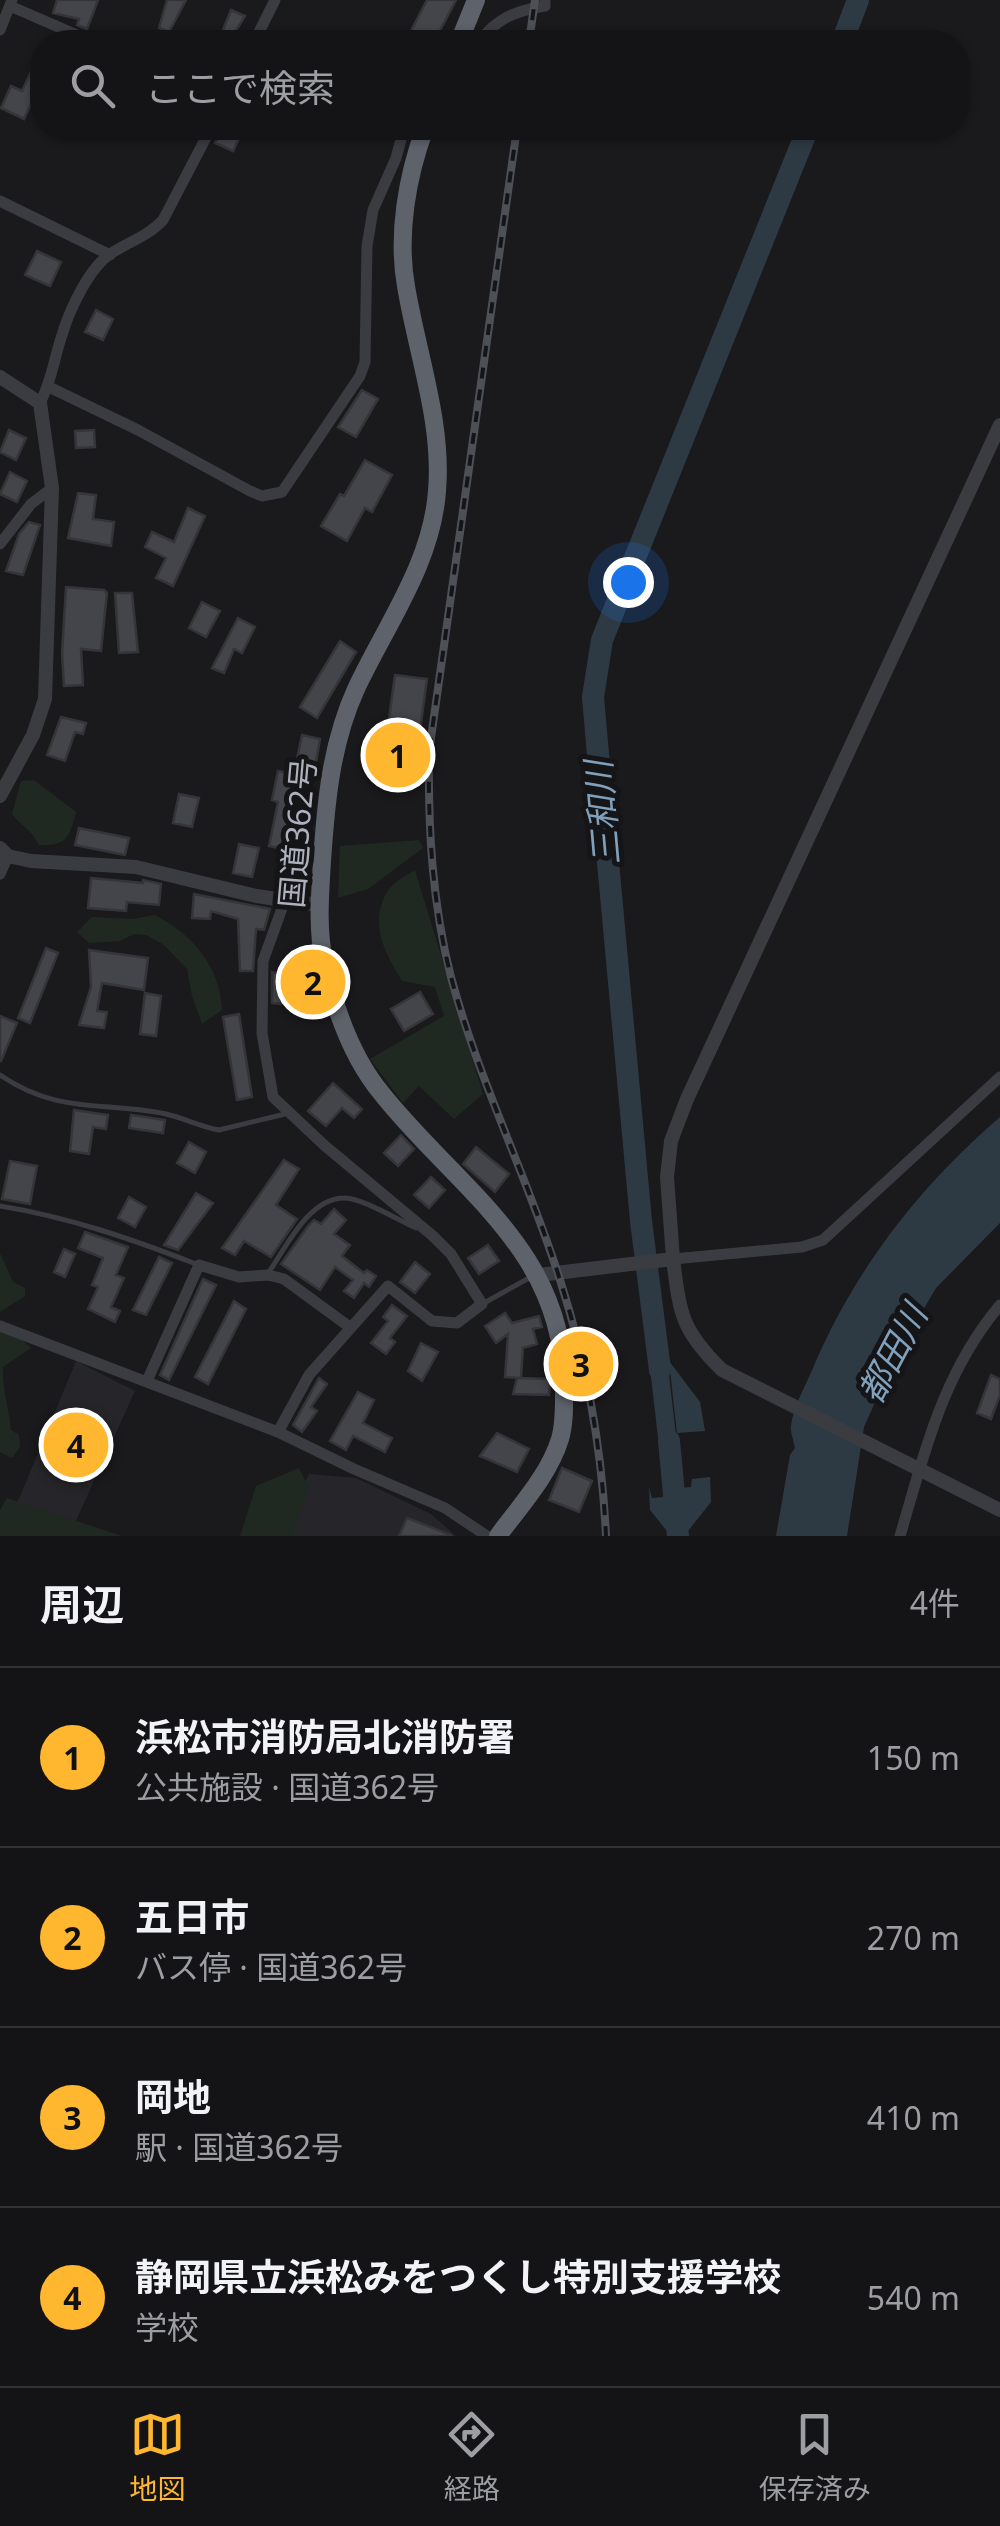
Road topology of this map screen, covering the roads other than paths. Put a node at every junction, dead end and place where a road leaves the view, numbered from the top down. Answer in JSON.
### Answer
{"nodes":[{"id":1,"x":259,"y":0,"type":"edge"},
{"id":2,"x":476,"y":0,"type":"edge"},
{"id":3,"x":546,"y":0,"type":"edge"},
{"id":4,"x":11,"y":3,"type":"edge"},
{"id":5,"x":274,"y":3,"type":"edge"},
{"id":6,"x":0,"y":30,"type":"edge"},
{"id":7,"x":68,"y":30,"type":"edge"},
{"id":8,"x":260,"y":30,"type":"edge"},
{"id":9,"x":464,"y":30,"type":"edge"},
{"id":10,"x":489,"y":30,"type":"edge"},
{"id":11,"x":204,"y":140,"type":"edge"},
{"id":12,"x":401,"y":140,"type":"edge"},
{"id":13,"x":421,"y":140,"type":"edge"},
{"id":14,"x":0,"y":201,"type":"edge"},
{"id":15,"x":110,"y":255,"type":"junction"},
{"id":16,"x":0,"y":378,"type":"edge"},
{"id":17,"x":49,"y":387,"type":"junction"},
{"id":18,"x":40,"y":402,"type":"junction"},
{"id":19,"x":1000,"y":425,"type":"edge"},
{"id":20,"x":52,"y":488,"type":"junction"},
{"id":21,"x":0,"y":544,"type":"edge"},
{"id":22,"x":0,"y":796,"type":"edge"},
{"id":23,"x":3,"y":854,"type":"edge"},
{"id":24,"x":0,"y":874,"type":"edge"},
{"id":25,"x":285,"y":900,"type":"junction"},
{"id":26,"x":320,"y":904,"type":"junction"},
{"id":27,"x":0,"y":1075,"type":"edge"},
{"id":28,"x":1000,"y":1077,"type":"edge"},
{"id":29,"x":288,"y":1113,"type":"junction"},
{"id":30,"x":0,"y":1206,"type":"edge"},
{"id":31,"x":433,"y":1236,"type":"junction"},
{"id":32,"x":667,"y":1260,"type":"junction"},
{"id":33,"x":199,"y":1265,"type":"junction"},
{"id":34,"x":268,"y":1275,"type":"junction"},
{"id":35,"x":539,"y":1276,"type":"junction"},
{"id":36,"x":482,"y":1304,"type":"junction"},
{"id":37,"x":1000,"y":1306,"type":"edge"},
{"id":38,"x":0,"y":1326,"type":"edge"},
{"id":39,"x":351,"y":1328,"type":"junction"},
{"id":40,"x":146,"y":1381,"type":"junction"},
{"id":41,"x":278,"y":1432,"type":"junction"},
{"id":42,"x":915,"y":1468,"type":"junction"},
{"id":43,"x":1000,"y":1510,"type":"edge"},
{"id":44,"x":486,"y":1536,"type":"edge"},
{"id":45,"x":498,"y":1536,"type":"edge"},
{"id":46,"x":900,"y":1536,"type":"edge"}],
"edges":[{"from":1,"to":5,"type":"street"},
{"from":2,"to":9,"type":"highway"},
{"from":3,"to":10,"type":"street"},
{"from":4,"to":6,"type":"street"},
{"from":4,"to":7,"type":"street"},
{"from":5,"to":8,"type":"street"},
{"from":11,"to":15,"type":"street"},
{"from":12,"to":17,"type":"street"},
{"from":13,"to":26,"type":"highway","name":"国道362号"},
{"from":14,"to":15,"type":"street"},
{"from":15,"to":17,"type":"street"},
{"from":16,"to":18,"type":"street"},
{"from":17,"to":18,"type":"street"},
{"from":18,"to":20,"type":"street"},
{"from":19,"to":32,"type":"street"},
{"from":20,"to":21,"type":"street"},
{"from":20,"to":22,"type":"street"},
{"from":23,"to":24,"type":"street"},
{"from":23,"to":25,"type":"street"},
{"from":25,"to":26,"type":"street"},
{"from":25,"to":29,"type":"street"},
{"from":26,"to":35,"type":"highway","name":"国道362号"},
{"from":27,"to":29,"type":"lane"},
{"from":28,"to":32,"type":"street"},
{"from":29,"to":31,"type":"street"},
{"from":30,"to":33,"type":"lane"},
{"from":31,"to":34,"type":"lane"},
{"from":31,"to":36,"type":"street"},
{"from":32,"to":35,"type":"street"},
{"from":32,"to":42,"type":"street"},
{"from":33,"to":34,"type":"street"},
{"from":33,"to":40,"type":"street"},
{"from":34,"to":39,"type":"street"},
{"from":35,"to":36,"type":"lane"},
{"from":35,"to":45,"type":"highway","name":"国道362号"},
{"from":36,"to":39,"type":"street"},
{"from":37,"to":42,"type":"street"},
{"from":38,"to":40,"type":"street"},
{"from":39,"to":41,"type":"street"},
{"from":40,"to":41,"type":"street"},
{"from":41,"to":44,"type":"street"},
{"from":42,"to":43,"type":"street"},
{"from":42,"to":46,"type":"street"}]}
